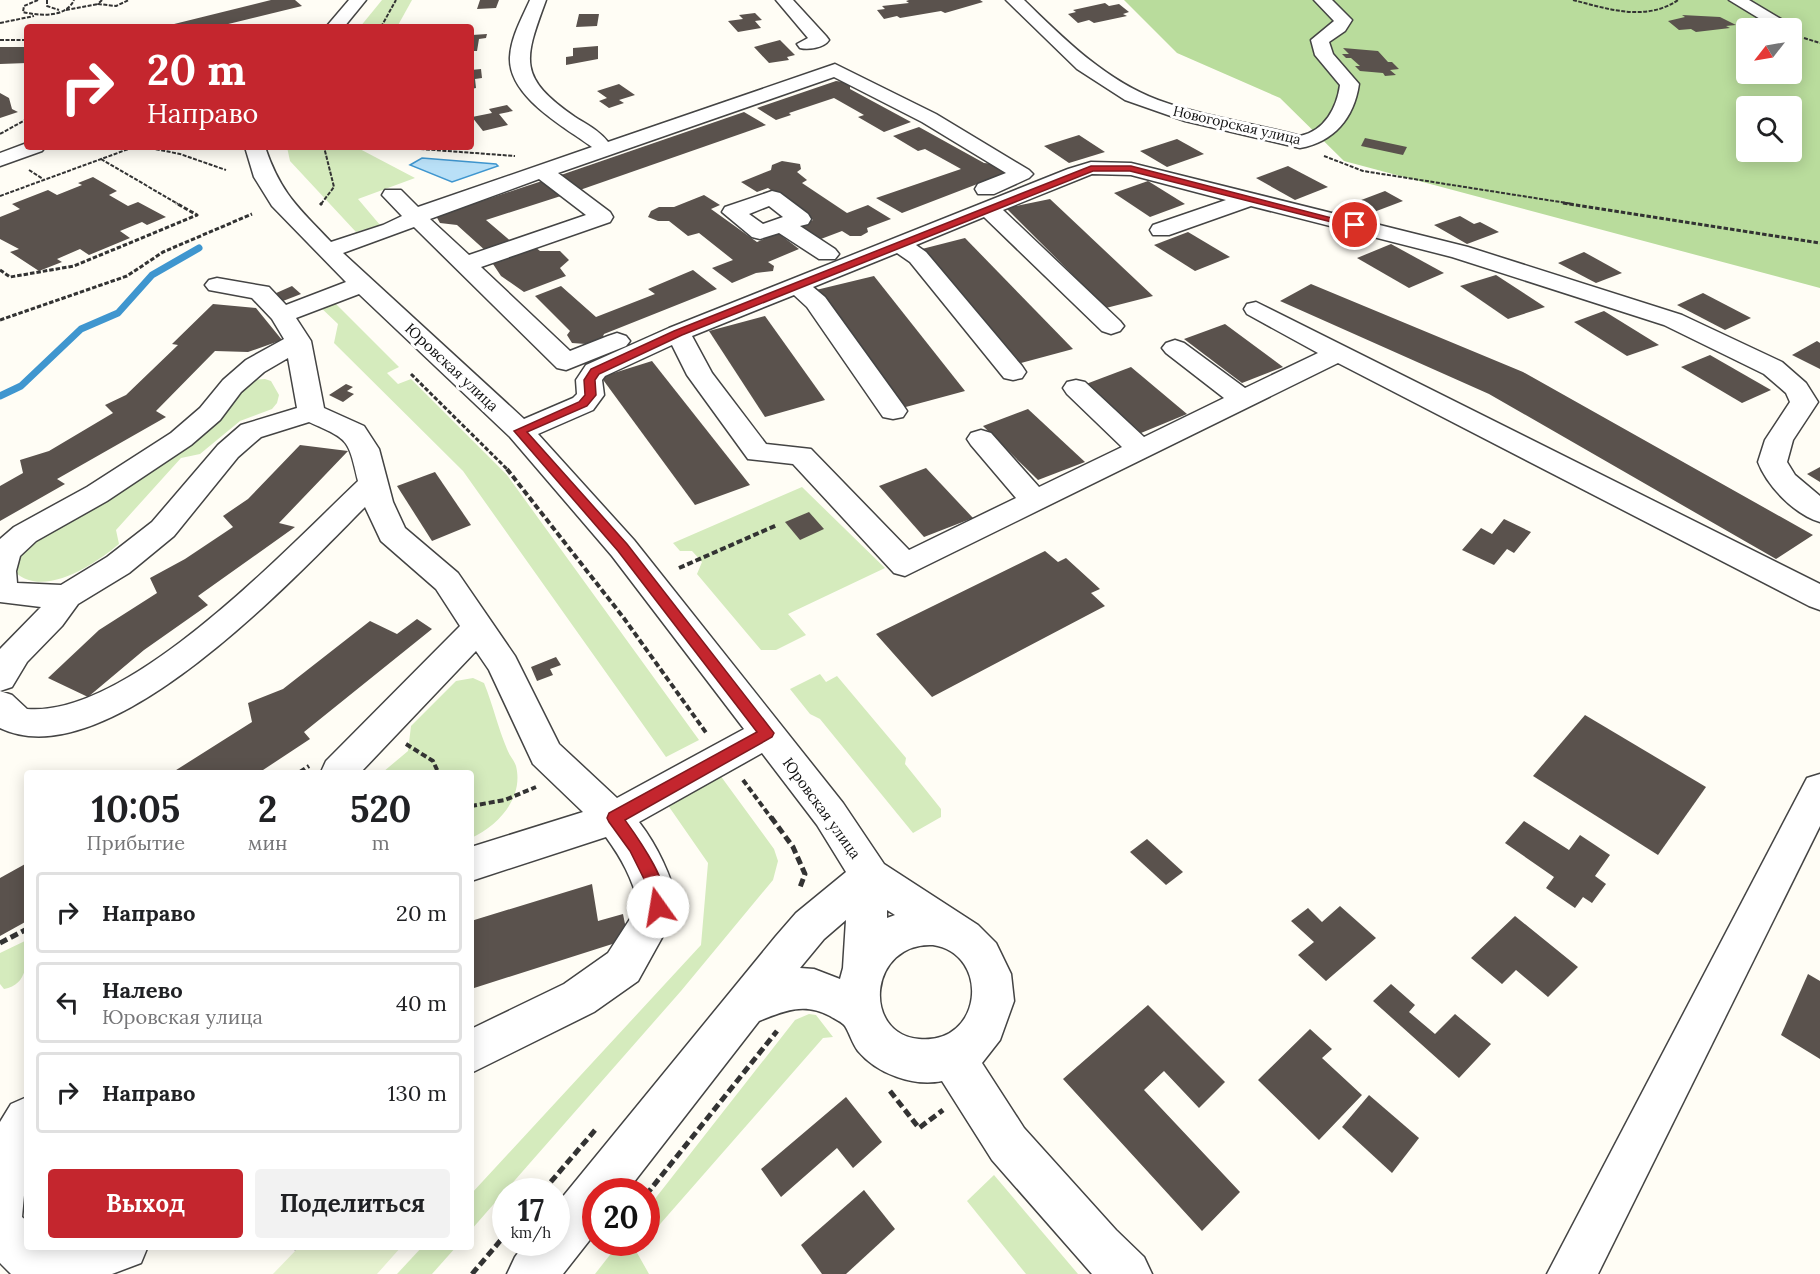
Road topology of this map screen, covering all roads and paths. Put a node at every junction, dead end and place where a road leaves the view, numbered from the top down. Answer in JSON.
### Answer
{"nodes":[{"id":1,"x":38,"y":0,"type":"edge"},
{"id":2,"x":47,"y":0,"type":"edge"},
{"id":3,"x":74,"y":0,"type":"edge"},
{"id":4,"x":102,"y":0,"type":"edge"},
{"id":5,"x":129,"y":0,"type":"edge"},
{"id":6,"x":358,"y":0,"type":"edge"},
{"id":7,"x":396,"y":0,"type":"edge"},
{"id":8,"x":538,"y":0,"type":"edge"},
{"id":9,"x":1014,"y":0,"type":"edge"},
{"id":10,"x":1322,"y":0,"type":"edge"},
{"id":11,"x":1573,"y":0,"type":"edge"},
{"id":12,"x":1678,"y":0,"type":"edge"},
{"id":13,"x":1737,"y":0,"type":"edge"},
{"id":14,"x":98,"y":4,"type":"junction"},
{"id":15,"x":790,"y":6,"type":"edge"},
{"id":16,"x":63,"y":10,"type":"junction"},
{"id":17,"x":39,"y":15,"type":"junction"},
{"id":18,"x":772,"y":17,"type":"dead end"},
{"id":19,"x":1768,"y":18,"type":"edge"},
{"id":20,"x":0,"y":23,"type":"edge"},
{"id":21,"x":338,"y":24,"type":"edge"},
{"id":22,"x":383,"y":24,"type":"edge"},
{"id":23,"x":1802,"y":36,"type":"edge"},
{"id":24,"x":0,"y":40,"type":"edge"},
{"id":25,"x":24,"y":40,"type":"edge"},
{"id":26,"x":1820,"y":43,"type":"edge"},
{"id":27,"x":806,"y":44,"type":"dead end"},
{"id":28,"x":24,"y":121,"type":"edge"},
{"id":29,"x":0,"y":134,"type":"edge"},
{"id":30,"x":1300,"y":142,"type":"junction"},
{"id":31,"x":599,"y":143,"type":"dead end"},
{"id":32,"x":27,"y":150,"type":"edge"},
{"id":33,"x":126,"y":150,"type":"edge"},
{"id":34,"x":162,"y":150,"type":"edge"},
{"id":35,"x":256,"y":150,"type":"edge"},
{"id":36,"x":325,"y":150,"type":"edge"},
{"id":37,"x":101,"y":159,"type":"junction"},
{"id":38,"x":0,"y":160,"type":"edge"},
{"id":39,"x":226,"y":170,"type":"dead end"},
{"id":40,"x":543,"y":172,"type":"junction"},
{"id":41,"x":734,"y":192,"type":"dead end"},
{"id":42,"x":393,"y":195,"type":"dead end"},
{"id":43,"x":0,"y":196,"type":"edge"},
{"id":44,"x":1249,"y":199,"type":"junction"},
{"id":45,"x":320,"y":205,"type":"dead end"},
{"id":46,"x":987,"y":209,"type":"junction"},
{"id":47,"x":252,"y":214,"type":"dead end"},
{"id":48,"x":416,"y":219,"type":"junction"},
{"id":49,"x":1161,"y":230,"type":"dead end"},
{"id":50,"x":1820,"y":243,"type":"edge"},
{"id":51,"x":900,"y":244,"type":"junction"},
{"id":52,"x":327,"y":251,"type":"junction"},
{"id":53,"x":827,"y":255,"type":"junction"},
{"id":54,"x":464,"y":265,"type":"junction"},
{"id":55,"x":0,"y":270,"type":"edge"},
{"id":56,"x":363,"y":284,"type":"junction"},
{"id":57,"x":217,"y":285,"type":"dead end"},
{"id":58,"x":797,"y":285,"type":"junction"},
{"id":59,"x":1256,"y":309,"type":"dead end"},
{"id":60,"x":282,"y":315,"type":"junction"},
{"id":61,"x":0,"y":319,"type":"edge"},
{"id":62,"x":1111,"y":326,"type":"dead end"},
{"id":63,"x":678,"y":333,"type":"junction"},
{"id":64,"x":298,"y":341,"type":"junction"},
{"id":65,"x":1175,"y":348,"type":"dead end"},
{"id":66,"x":1338,"y":353,"type":"junction"},
{"id":67,"x":1013,"y":372,"type":"dead end"},
{"id":68,"x":1076,"y":388,"type":"dead end"},
{"id":69,"x":1243,"y":399,"type":"junction"},
{"id":70,"x":1812,"y":403,"type":"edge"},
{"id":71,"x":893,"y":411,"type":"dead end"},
{"id":72,"x":311,"y":413,"type":"junction"},
{"id":73,"x":520,"y":431,"type":"junction"},
{"id":74,"x":981,"y":439,"type":"dead end"},
{"id":75,"x":1141,"y":449,"type":"junction"},
{"id":76,"x":373,"y":483,"type":"junction"},
{"id":77,"x":1035,"y":501,"type":"junction"},
{"id":78,"x":1820,"y":512,"type":"edge"},
{"id":79,"x":777,"y":525,"type":"dead end"},
{"id":80,"x":678,"y":568,"type":"dead end"},
{"id":81,"x":67,"y":596,"type":"junction"},
{"id":82,"x":1820,"y":598,"type":"edge"},
{"id":83,"x":478,"y":627,"type":"junction"},
{"id":84,"x":0,"y":678,"type":"edge"},
{"id":85,"x":0,"y":705,"type":"edge"},
{"id":86,"x":767,"y":733,"type":"junction"},
{"id":87,"x":341,"y":770,"type":"edge"},
{"id":88,"x":568,"y":775,"type":"junction"},
{"id":89,"x":1820,"y":789,"type":"edge"},
{"id":90,"x":474,"y":805,"type":"edge"},
{"id":91,"x":614,"y":818,"type":"junction"},
{"id":92,"x":474,"y":863,"type":"edge"},
{"id":93,"x":870,"y":876,"type":"junction"},
{"id":94,"x":24,"y":931,"type":"edge"},
{"id":95,"x":957,"y":936,"type":"junction"},
{"id":96,"x":0,"y":943,"type":"edge"},
{"id":97,"x":863,"y":966,"type":"junction"},
{"id":98,"x":741,"y":1008,"type":"junction"},
{"id":99,"x":858,"y":1009,"type":"junction"},
{"id":100,"x":781,"y":1026,"type":"dead end"},
{"id":101,"x":474,"y":1050,"type":"edge"},
{"id":102,"x":952,"y":1056,"type":"junction"},
{"id":103,"x":24,"y":1125,"type":"edge"},
{"id":104,"x":607,"y":1178,"type":"edge"},
{"id":105,"x":660,"y":1178,"type":"edge"},
{"id":106,"x":582,"y":1210,"type":"edge"},
{"id":107,"x":0,"y":1212,"type":"edge"},
{"id":108,"x":0,"y":1229,"type":"edge"},
{"id":109,"x":112,"y":1250,"type":"edge"},
{"id":110,"x":492,"y":1250,"type":"edge"},
{"id":111,"x":472,"y":1274,"type":"edge"},
{"id":112,"x":532,"y":1274,"type":"edge"},
{"id":113,"x":1128,"y":1274,"type":"edge"},
{"id":114,"x":1572,"y":1274,"type":"edge"}],
"edges":[{"from":1,"to":17,"type":"path"},
{"from":2,"to":16,"type":"path"},
{"from":3,"to":16,"type":"path"},
{"from":4,"to":14,"type":"path"},
{"from":5,"to":14,"type":"path"},
{"from":6,"to":21,"type":"street"},
{"from":7,"to":22,"type":"path"},
{"from":8,"to":31,"type":"street"},
{"from":9,"to":30,"type":"street","name":"Новогорская улица"},
{"from":10,"to":30,"type":"street","name":"Новогорская улица"},
{"from":11,"to":12,"type":"path"},
{"from":13,"to":19,"type":"street"},
{"from":14,"to":16,"type":"path"},
{"from":15,"to":18,"type":"street"},
{"from":15,"to":27,"type":"street"},
{"from":16,"to":17,"type":"path"},
{"from":17,"to":20,"type":"path"},
{"from":23,"to":26,"type":"path"},
{"from":24,"to":25,"type":"path"},
{"from":28,"to":29,"type":"path"},
{"from":30,"to":50,"type":"path"},
{"from":32,"to":38,"type":"street"},
{"from":33,"to":37,"type":"path"},
{"from":34,"to":39,"type":"path"},
{"from":35,"to":52,"type":"street","name":"Юровская улица"},
{"from":36,"to":45,"type":"path"},
{"from":37,"to":43,"type":"path"},
{"from":37,"to":55,"type":"path"},
{"from":40,"to":48,"type":"street"},
{"from":40,"to":53,"type":"street"},
{"from":40,"to":54,"type":"street"},
{"from":41,"to":53,"type":"street"},
{"from":42,"to":48,"type":"street"},
{"from":44,"to":46,"type":"street"},
{"from":44,"to":49,"type":"street"},
{"from":44,"to":70,"type":"street"},
{"from":46,"to":51,"type":"street"},
{"from":46,"to":62,"type":"street"},
{"from":47,"to":61,"type":"path"},
{"from":48,"to":52,"type":"street"},
{"from":48,"to":54,"type":"street"},
{"from":51,"to":58,"type":"street"},
{"from":51,"to":67,"type":"street"},
{"from":52,"to":56,"type":"street","name":"Юровская улица"},
{"from":53,"to":54,"type":"street"},
{"from":56,"to":60,"type":"street"},
{"from":56,"to":73,"type":"street","name":"Юровская улица"},
{"from":57,"to":60,"type":"street"},
{"from":58,"to":63,"type":"street"},
{"from":58,"to":71,"type":"street"},
{"from":59,"to":66,"type":"street"},
{"from":60,"to":64,"type":"street"},
{"from":63,"to":73,"type":"street"},
{"from":63,"to":77,"type":"street"},
{"from":64,"to":72,"type":"street"},
{"from":64,"to":81,"type":"street"},
{"from":65,"to":69,"type":"street"},
{"from":66,"to":69,"type":"street"},
{"from":66,"to":82,"type":"street"},
{"from":68,"to":75,"type":"street"},
{"from":69,"to":75,"type":"street"},
{"from":70,"to":78,"type":"street"},
{"from":72,"to":76,"type":"street"},
{"from":72,"to":81,"type":"street"},
{"from":73,"to":86,"type":"street","name":"Юровская улица"},
{"from":74,"to":77,"type":"street"},
{"from":75,"to":77,"type":"street"},
{"from":76,"to":83,"type":"street"},
{"from":76,"to":85,"type":"street"},
{"from":79,"to":80,"type":"path"},
{"from":81,"to":84,"type":"street"},
{"from":83,"to":87,"type":"street"},
{"from":83,"to":88,"type":"street"},
{"from":86,"to":91,"type":"street"},
{"from":86,"to":93,"type":"street","name":"Юровская улица"},
{"from":88,"to":90,"type":"path"},
{"from":88,"to":91,"type":"street"},
{"from":89,"to":114,"type":"street"},
{"from":91,"to":92,"type":"street"},
{"from":91,"to":101,"type":"street"},
{"from":93,"to":95,"type":"street","name":"Юровская улица"},
{"from":93,"to":97,"type":"street"},
{"from":93,"to":98,"type":"street"},
{"from":94,"to":96,"type":"path"},
{"from":95,"to":97,"type":"street"},
{"from":95,"to":102,"type":"street"},
{"from":97,"to":99,"type":"street"},
{"from":98,"to":99,"type":"street"},
{"from":98,"to":104,"type":"street"},
{"from":99,"to":102,"type":"street"},
{"from":100,"to":105,"type":"path"},
{"from":102,"to":113,"type":"street"},
{"from":103,"to":107,"type":"street"},
{"from":106,"to":112,"type":"street"},
{"from":108,"to":109,"type":"street"},
{"from":110,"to":111,"type":"path"}]}
